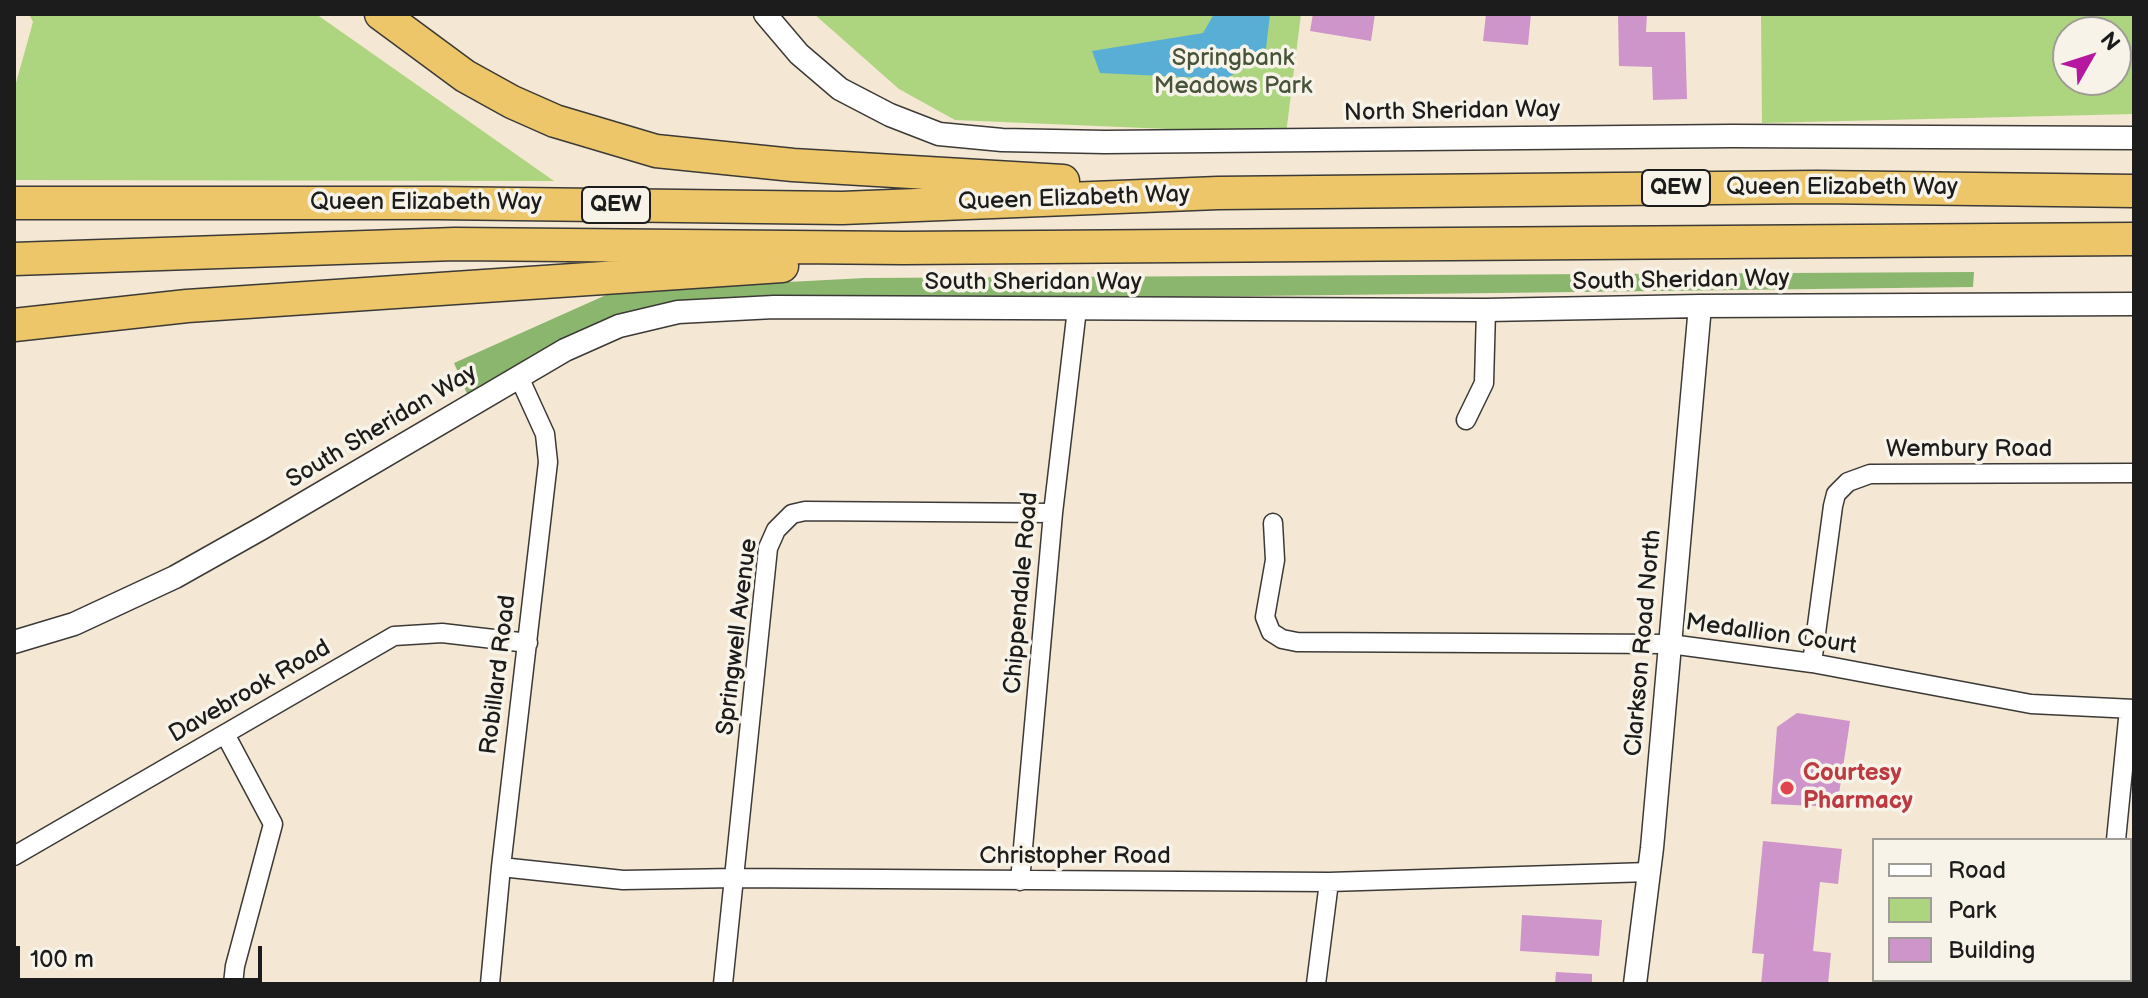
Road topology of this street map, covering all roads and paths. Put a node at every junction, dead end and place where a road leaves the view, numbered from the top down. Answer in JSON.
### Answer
{"nodes":[{"id":1,"x":381,"y":14,"type":"edge"},
{"id":2,"x":765,"y":14,"type":"edge"},
{"id":3,"x":2134,"y":138,"type":"edge"},
{"id":4,"x":2134,"y":191,"type":"edge"},
{"id":5,"x":1218,"y":193,"type":"junction"},
{"id":6,"x":14,"y":203,"type":"edge"},
{"id":7,"x":2134,"y":239,"type":"edge"},
{"id":8,"x":903,"y":248,"type":"junction"},
{"id":9,"x":14,"y":259,"type":"edge"},
{"id":10,"x":2134,"y":304,"type":"edge"},
{"id":11,"x":1700,"y":306,"type":"junction"},
{"id":12,"x":1077,"y":309,"type":"junction"},
{"id":13,"x":1486,"y":310,"type":"junction"},
{"id":14,"x":14,"y":325,"type":"edge"},
{"id":15,"x":519,"y":377,"type":"junction"},
{"id":16,"x":1466,"y":420,"type":"dead end"},
{"id":17,"x":2134,"y":473,"type":"edge"},
{"id":18,"x":1053,"y":513,"type":"junction"},
{"id":19,"x":1273,"y":523,"type":"dead end"},
{"id":20,"x":14,"y":642,"type":"edge"},
{"id":21,"x":528,"y":643,"type":"junction"},
{"id":22,"x":1670,"y":644,"type":"junction"},
{"id":23,"x":1812,"y":663,"type":"junction"},
{"id":24,"x":2131,"y":709,"type":"edge"},
{"id":25,"x":225,"y":734,"type":"junction"},
{"id":26,"x":2116,"y":838,"type":"edge"},
{"id":27,"x":14,"y":856,"type":"edge"},
{"id":28,"x":501,"y":867,"type":"junction"},
{"id":29,"x":1649,"y":872,"type":"junction"},
{"id":30,"x":734,"y":878,"type":"junction"},
{"id":31,"x":1020,"y":881,"type":"junction"},
{"id":32,"x":1329,"y":882,"type":"junction"},
{"id":33,"x":233,"y":984,"type":"edge"},
{"id":34,"x":490,"y":984,"type":"edge"},
{"id":35,"x":723,"y":984,"type":"edge"},
{"id":36,"x":1316,"y":984,"type":"edge"},
{"id":37,"x":1635,"y":984,"type":"edge"}],
"edges":[{"from":1,"to":5,"type":"highway"},
{"from":2,"to":3,"type":"street","name":"North Sheridan Way"},
{"from":4,"to":5,"type":"highway","name":"Queen Elizabeth Way","number":"QEW"},
{"from":5,"to":6,"type":"highway","name":"Queen Elizabeth Way","number":"QEW"},
{"from":7,"to":8,"type":"highway","name":"Queen Elizabeth Way","number":"QEW"},
{"from":8,"to":9,"type":"highway","name":"Queen Elizabeth Way","number":"QEW"},
{"from":8,"to":14,"type":"highway"},
{"from":10,"to":11,"type":"street","name":"South Sheridan Way"},
{"from":11,"to":13,"type":"street","name":"South Sheridan Way"},
{"from":11,"to":22,"type":"street","name":"Clarkson Road North"},
{"from":12,"to":13,"type":"street","name":"South Sheridan Way"},
{"from":12,"to":15,"type":"street","name":"South Sheridan Way"},
{"from":12,"to":18,"type":"street","name":"Chippendale Road"},
{"from":13,"to":16,"type":"street"},
{"from":15,"to":20,"type":"street","name":"South Sheridan Way"},
{"from":15,"to":21,"type":"street","name":"Robillard Road"},
{"from":17,"to":23,"type":"street","name":"Wembury Road"},
{"from":18,"to":30,"type":"street","name":"Springwell Avenue"},
{"from":18,"to":31,"type":"street","name":"Chippendale Road"},
{"from":19,"to":22,"type":"street","name":"Medallion Court"},
{"from":21,"to":25,"type":"street","name":"Davebrook Road"},
{"from":21,"to":28,"type":"street","name":"Robillard Road"},
{"from":22,"to":23,"type":"street","name":"Medallion Court"},
{"from":22,"to":29,"type":"street","name":"Clarkson Road North"},
{"from":23,"to":24,"type":"street","name":"Medallion Court"},
{"from":24,"to":26,"type":"street"},
{"from":25,"to":27,"type":"street","name":"Davebrook Road"},
{"from":25,"to":33,"type":"street"},
{"from":28,"to":30,"type":"street","name":"Christopher Road"},
{"from":28,"to":34,"type":"street","name":"Robillard Road"},
{"from":29,"to":32,"type":"street","name":"Christopher Road"},
{"from":29,"to":37,"type":"street","name":"Clarkson Road North"},
{"from":30,"to":31,"type":"street","name":"Christopher Road"},
{"from":30,"to":35,"type":"street","name":"Springwell Avenue"},
{"from":31,"to":32,"type":"street","name":"Christopher Road"},
{"from":32,"to":36,"type":"street"}]}
